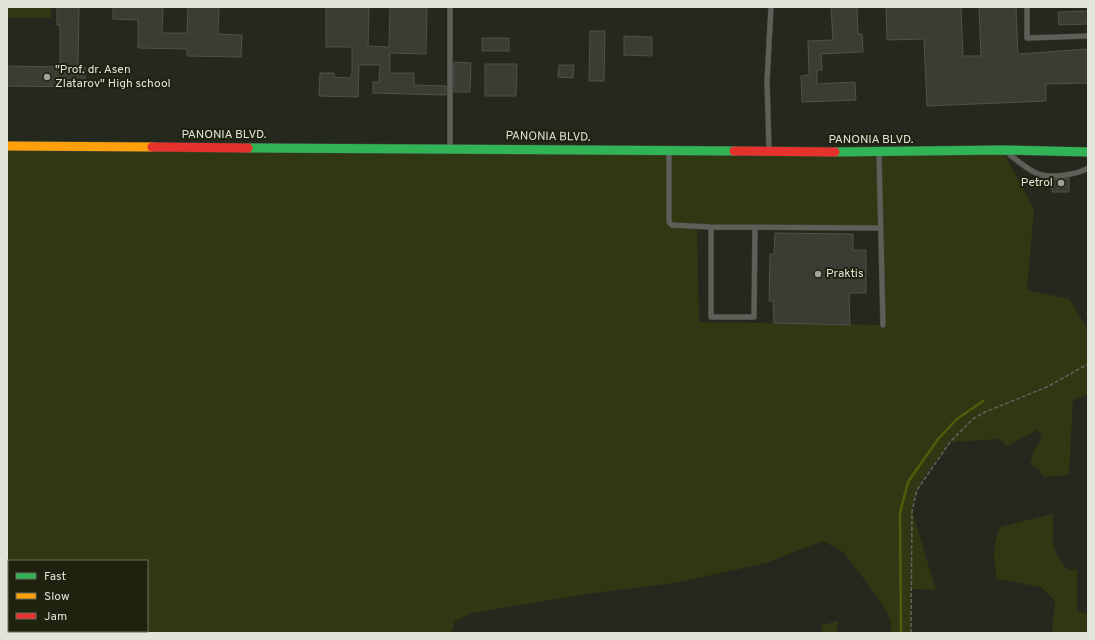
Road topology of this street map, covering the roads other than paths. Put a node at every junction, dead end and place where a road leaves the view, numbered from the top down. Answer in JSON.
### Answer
{"nodes":[{"id":1,"x":450,"y":7,"type":"edge"},
{"id":2,"x":770,"y":7,"type":"edge"},
{"id":3,"x":1027,"y":7,"type":"edge"},
{"id":4,"x":1088,"y":36,"type":"edge"},
{"id":5,"x":7,"y":146,"type":"edge"},
{"id":6,"x":450,"y":148,"type":"junction"},
{"id":7,"x":669,"y":150,"type":"junction"},
{"id":8,"x":1002,"y":150,"type":"junction"},
{"id":9,"x":769,"y":151,"type":"junction"},
{"id":10,"x":879,"y":152,"type":"junction"},
{"id":11,"x":1088,"y":152,"type":"edge"},
{"id":12,"x":1088,"y":168,"type":"edge"},
{"id":13,"x":711,"y":227,"type":"junction"},
{"id":14,"x":755,"y":227,"type":"junction"},
{"id":15,"x":880,"y":228,"type":"junction"},
{"id":16,"x":883,"y":325,"type":"dead end"}],
"edges":[{"from":1,"to":6,"type":"lane"},
{"from":2,"to":9,"type":"lane"},
{"from":3,"to":4,"type":"lane"},
{"from":5,"to":6,"type":"main road","name":"PANONIA BLVD."},
{"from":6,"to":7,"type":"main road","name":"PANONIA BLVD."},
{"from":7,"to":9,"type":"main road","name":"PANONIA BLVD."},
{"from":7,"to":13,"type":"lane"},
{"from":8,"to":10,"type":"main road","name":"PANONIA BLVD."},
{"from":8,"to":11,"type":"main road","name":"PANONIA BLVD."},
{"from":8,"to":12,"type":"lane"},
{"from":9,"to":10,"type":"main road","name":"PANONIA BLVD."},
{"from":10,"to":15,"type":"lane"},
{"from":13,"to":14,"type":"lane"},
{"from":13,"to":14,"type":"lane"},
{"from":14,"to":15,"type":"lane"},
{"from":15,"to":16,"type":"lane"}]}
